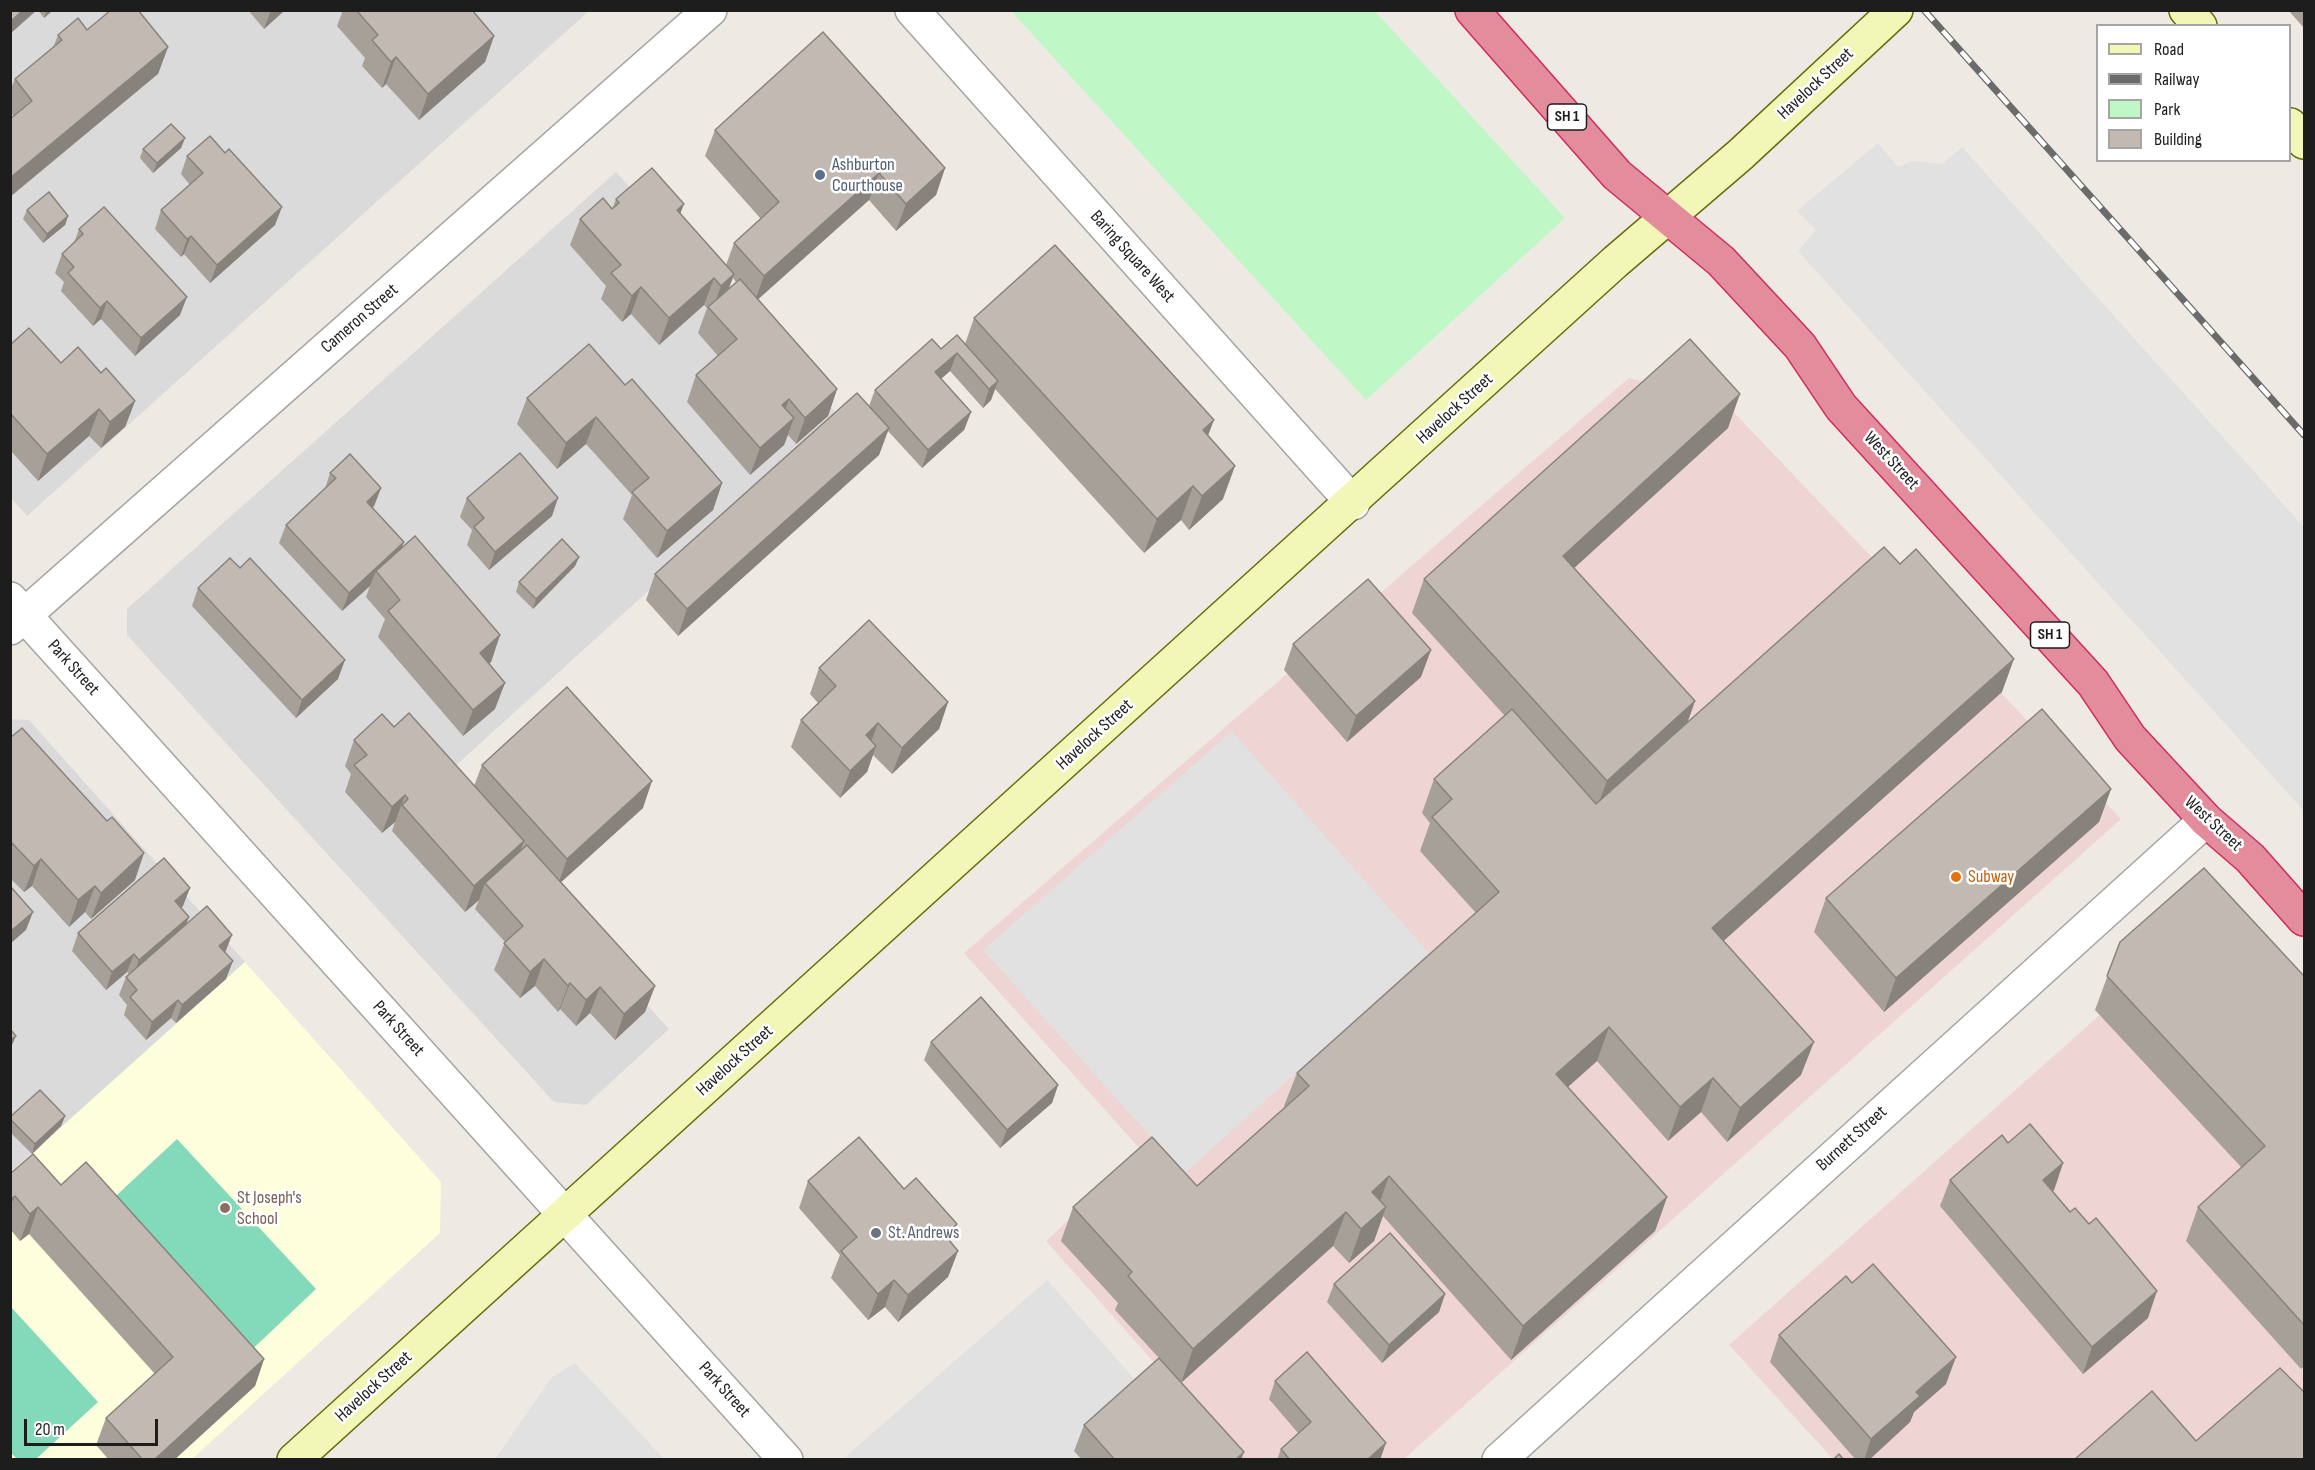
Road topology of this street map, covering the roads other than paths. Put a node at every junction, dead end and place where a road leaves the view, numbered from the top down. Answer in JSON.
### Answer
{"nodes":[{"id":1,"x":710,"y":10,"type":"edge"},
{"id":2,"x":912,"y":10,"type":"edge"},
{"id":3,"x":1472,"y":10,"type":"edge"},
{"id":4,"x":1896,"y":10,"type":"edge"},
{"id":5,"x":2186,"y":10,"type":"edge"},
{"id":6,"x":2198,"y":24,"type":"edge"},
{"id":7,"x":2291,"y":127,"type":"edge"},
{"id":8,"x":2304,"y":142,"type":"edge"},
{"id":9,"x":1669,"y":216,"type":"junction"},
{"id":10,"x":1353,"y":503,"type":"junction"},
{"id":11,"x":15,"y":614,"type":"edge"},
{"id":12,"x":2206,"y":820,"type":"junction"},
{"id":13,"x":2304,"y":919,"type":"edge"},
{"id":14,"x":566,"y":1214,"type":"junction"},
{"id":15,"x":294,"y":1460,"type":"edge"},
{"id":16,"x":786,"y":1460,"type":"edge"},
{"id":17,"x":1500,"y":1460,"type":"edge"}],
"edges":[{"from":1,"to":11,"type":"street","name":"Cameron Street"},
{"from":2,"to":10,"type":"street","name":"Baring Square West"},
{"from":3,"to":9,"type":"highway","name":"West Street","number":"SH 1"},
{"from":4,"to":9,"type":"street","name":"Havelock Street"},
{"from":5,"to":6,"type":"street"},
{"from":7,"to":8,"type":"street"},
{"from":9,"to":10,"type":"street","name":"Havelock Street"},
{"from":9,"to":12,"type":"highway","name":"West Street","number":"SH 1"},
{"from":10,"to":14,"type":"street","name":"Havelock Street"},
{"from":11,"to":14,"type":"street","name":"Park Street"},
{"from":12,"to":13,"type":"highway","name":"West Street","number":"SH 1"},
{"from":12,"to":17,"type":"street","name":"Burnett Street"},
{"from":14,"to":15,"type":"street","name":"Havelock Street"},
{"from":14,"to":16,"type":"street","name":"Park Street"}]}
